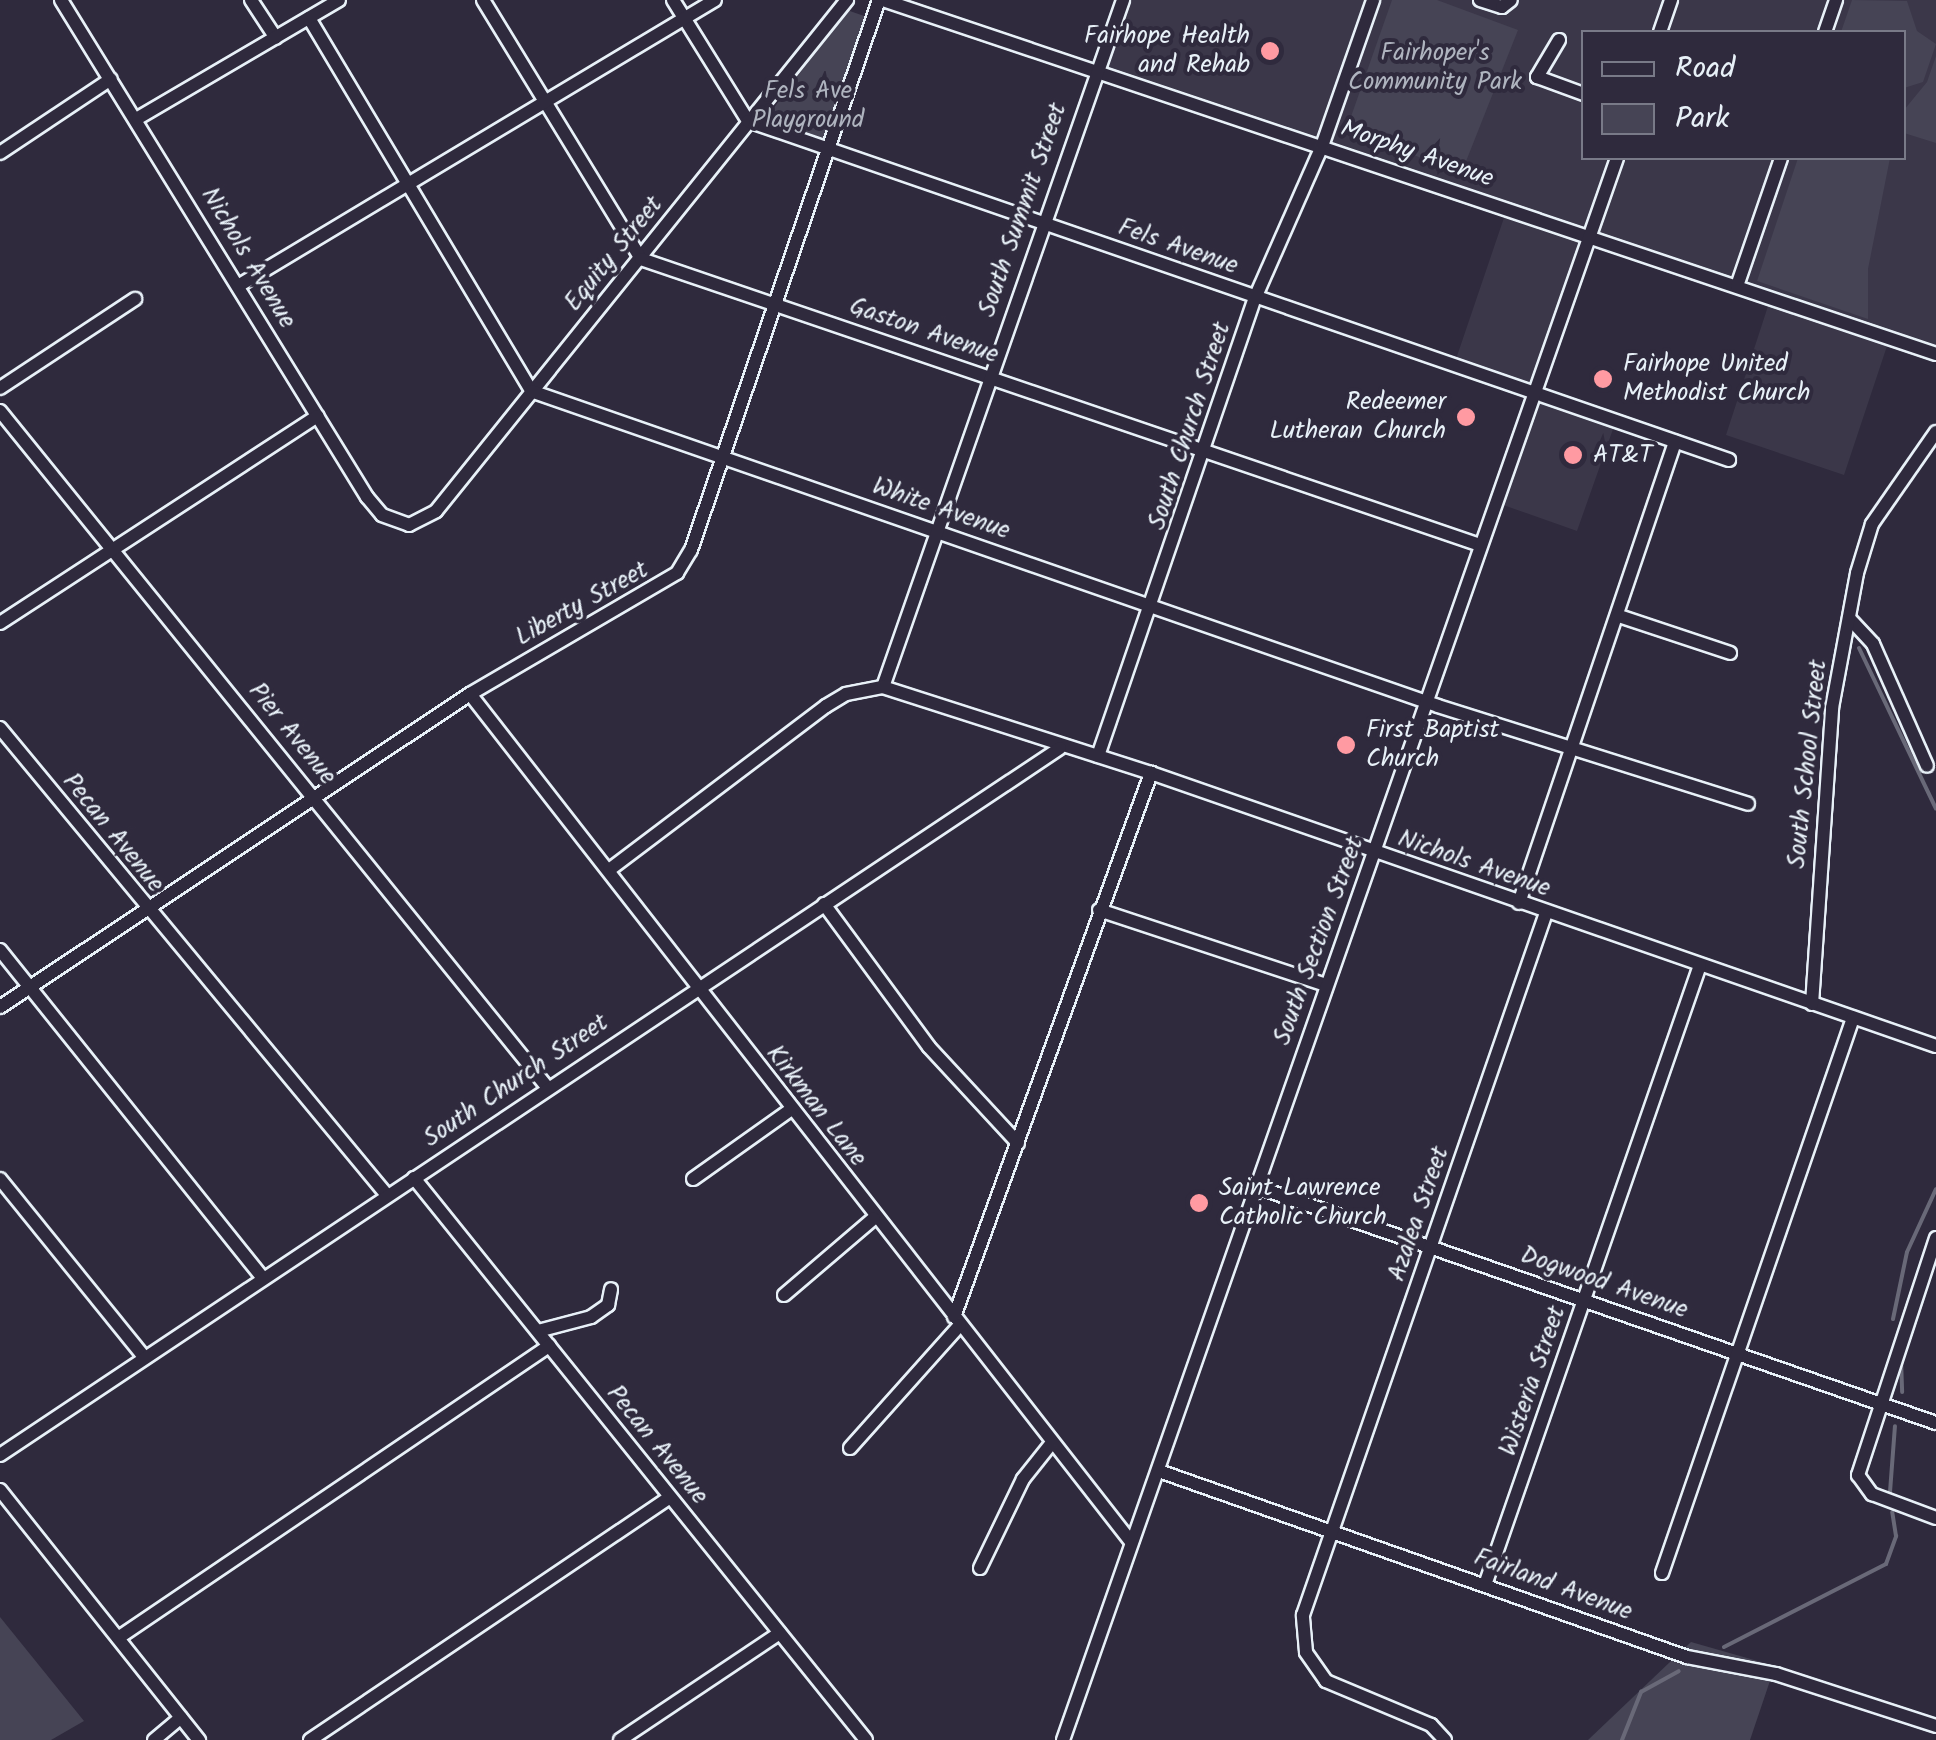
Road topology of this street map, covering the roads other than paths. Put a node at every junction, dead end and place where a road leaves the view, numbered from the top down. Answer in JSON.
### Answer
{"nodes":[{"id":1,"x":62,"y":0,"type":"edge"},
{"id":2,"x":251,"y":0,"type":"edge"},
{"id":3,"x":339,"y":0,"type":"edge"},
{"id":4,"x":482,"y":0,"type":"edge"},
{"id":5,"x":674,"y":0,"type":"edge"},
{"id":6,"x":715,"y":0,"type":"edge"},
{"id":7,"x":847,"y":0,"type":"edge"},
{"id":8,"x":881,"y":0,"type":"edge"},
{"id":9,"x":1123,"y":0,"type":"edge"},
{"id":10,"x":1373,"y":0,"type":"edge"},
{"id":11,"x":1480,"y":0,"type":"edge"},
{"id":12,"x":1672,"y":0,"type":"edge"},
{"id":13,"x":1836,"y":0,"type":"edge"},
{"id":14,"x":1510,"y":2,"type":"edge"},
{"id":15,"x":309,"y":18,"type":"junction"},
{"id":16,"x":684,"y":18,"type":"junction"},
{"id":17,"x":1661,"y":30,"type":"edge"},
{"id":18,"x":1826,"y":30,"type":"edge"},
{"id":19,"x":276,"y":38,"type":"junction"},
{"id":20,"x":1559,"y":40,"type":"dead end"},
{"id":21,"x":1096,"y":72,"type":"junction"},
{"id":22,"x":111,"y":79,"type":"junction"},
{"id":23,"x":1581,"y":93,"type":"edge"},
{"id":24,"x":542,"y":101,"type":"junction"},
{"id":25,"x":138,"y":118,"type":"junction"},
{"id":26,"x":748,"y":121,"type":"junction"},
{"id":27,"x":1322,"y":146,"type":"junction"},
{"id":28,"x":827,"y":151,"type":"junction"},
{"id":29,"x":0,"y":152,"type":"edge"},
{"id":30,"x":1616,"y":160,"type":"edge"},
{"id":31,"x":1780,"y":160,"type":"edge"},
{"id":32,"x":408,"y":188,"type":"junction"},
{"id":33,"x":1042,"y":222,"type":"junction"},
{"id":34,"x":1590,"y":237,"type":"junction"},
{"id":35,"x":641,"y":258,"type":"junction"},
{"id":36,"x":238,"y":286,"type":"junction"},
{"id":37,"x":1737,"y":286,"type":"junction"},
{"id":38,"x":135,"y":298,"type":"dead end"},
{"id":39,"x":1255,"y":298,"type":"junction"},
{"id":40,"x":774,"y":304,"type":"junction"},
{"id":41,"x":1936,"y":354,"type":"edge"},
{"id":42,"x":988,"y":376,"type":"junction"},
{"id":43,"x":0,"y":388,"type":"edge"},
{"id":44,"x":530,"y":391,"type":"junction"},
{"id":45,"x":1533,"y":392,"type":"junction"},
{"id":46,"x":0,"y":411,"type":"edge"},
{"id":47,"x":318,"y":416,"type":"junction"},
{"id":48,"x":1936,"y":432,"type":"edge"},
{"id":49,"x":1675,"y":442,"type":"junction"},
{"id":50,"x":1204,"y":451,"type":"junction"},
{"id":51,"x":722,"y":457,"type":"junction"},
{"id":52,"x":1729,"y":460,"type":"dead end"},
{"id":53,"x":408,"y":525,"type":"joint"},
{"id":54,"x":937,"y":531,"type":"junction"},
{"id":55,"x":1480,"y":545,"type":"junction"},
{"id":56,"x":110,"y":550,"type":"junction"},
{"id":57,"x":1152,"y":606,"type":"junction"},
{"id":58,"x":1619,"y":616,"type":"junction"},
{"id":59,"x":1849,"y":618,"type":"junction"},
{"id":60,"x":0,"y":623,"type":"edge"},
{"id":61,"x":1730,"y":652,"type":"dead end"},
{"id":62,"x":883,"y":687,"type":"junction"},
{"id":63,"x":470,"y":694,"type":"junction"},
{"id":64,"x":1426,"y":702,"type":"junction"},
{"id":65,"x":0,"y":728,"type":"edge"},
{"id":66,"x":1573,"y":745,"type":"junction"},
{"id":67,"x":1060,"y":748,"type":"junction"},
{"id":68,"x":1098,"y":756,"type":"junction"},
{"id":69,"x":1927,"y":766,"type":"dead end"},
{"id":70,"x":1150,"y":773,"type":"junction"},
{"id":71,"x":314,"y":797,"type":"junction"},
{"id":72,"x":1748,"y":804,"type":"dead end"},
{"id":73,"x":1374,"y":852,"type":"junction"},
{"id":74,"x":608,"y":870,"type":"junction"},
{"id":75,"x":1519,"y":903,"type":"junction"},
{"id":76,"x":824,"y":904,"type":"junction"},
{"id":77,"x":145,"y":909,"type":"junction"},
{"id":78,"x":1099,"y":910,"type":"junction"},
{"id":79,"x":1546,"y":913,"type":"junction"},
{"id":80,"x":0,"y":950,"type":"edge"},
{"id":81,"x":1700,"y":966,"type":"junction"},
{"id":82,"x":1326,"y":985,"type":"junction"},
{"id":83,"x":30,"y":987,"type":"junction"},
{"id":84,"x":697,"y":988,"type":"junction"},
{"id":85,"x":1812,"y":1004,"type":"junction"},
{"id":86,"x":0,"y":1007,"type":"edge"},
{"id":87,"x":1853,"y":1018,"type":"junction"},
{"id":88,"x":1936,"y":1046,"type":"edge"},
{"id":89,"x":546,"y":1088,"type":"junction"},
{"id":90,"x":790,"y":1110,"type":"junction"},
{"id":91,"x":1018,"y":1143,"type":"junction"},
{"id":92,"x":414,"y":1178,"type":"junction"},
{"id":93,"x":0,"y":1179,"type":"edge"},
{"id":94,"x":692,"y":1179,"type":"dead end"},
{"id":95,"x":1257,"y":1187,"type":"junction"},
{"id":96,"x":386,"y":1194,"type":"junction"},
{"id":97,"x":874,"y":1218,"type":"junction"},
{"id":98,"x":1936,"y":1238,"type":"edge"},
{"id":99,"x":1432,"y":1248,"type":"junction"},
{"id":100,"x":263,"y":1278,"type":"junction"},
{"id":101,"x":611,"y":1289,"type":"dead end"},
{"id":102,"x":784,"y":1296,"type":"dead end"},
{"id":103,"x":1585,"y":1300,"type":"junction"},
{"id":104,"x":957,"y":1321,"type":"junction"},
{"id":105,"x":538,"y":1331,"type":"junction"},
{"id":106,"x":549,"y":1346,"type":"junction"},
{"id":107,"x":1737,"y":1354,"type":"junction"},
{"id":108,"x":144,"y":1356,"type":"junction"},
{"id":109,"x":1880,"y":1403,"type":"junction"},
{"id":110,"x":1936,"y":1423,"type":"edge"},
{"id":111,"x":1050,"y":1445,"type":"junction"},
{"id":112,"x":850,"y":1448,"type":"dead end"},
{"id":113,"x":0,"y":1455,"type":"edge"},
{"id":114,"x":1159,"y":1470,"type":"junction"},
{"id":115,"x":0,"y":1490,"type":"edge"},
{"id":116,"x":670,"y":1497,"type":"junction"},
{"id":117,"x":1936,"y":1518,"type":"edge"},
{"id":118,"x":1332,"y":1530,"type":"junction"},
{"id":119,"x":1131,"y":1542,"type":"junction"},
{"id":120,"x":980,"y":1568,"type":"dead end"},
{"id":121,"x":1662,"y":1573,"type":"dead end"},
{"id":122,"x":1486,"y":1585,"type":"junction"},
{"id":123,"x":780,"y":1634,"type":"junction"},
{"id":124,"x":118,"y":1638,"type":"junction"},
{"id":125,"x":181,"y":1718,"type":"junction"},
{"id":126,"x":1936,"y":1726,"type":"edge"},
{"id":127,"x":638,"y":1735,"type":"edge"},
{"id":128,"x":154,"y":1740,"type":"edge"},
{"id":129,"x":198,"y":1740,"type":"edge"},
{"id":130,"x":310,"y":1740,"type":"edge"},
{"id":131,"x":620,"y":1740,"type":"edge"},
{"id":132,"x":866,"y":1740,"type":"edge"},
{"id":133,"x":1063,"y":1740,"type":"edge"},
{"id":134,"x":1445,"y":1740,"type":"edge"}],
"edges":[{"from":1,"to":22,"type":"street","name":"Nichols Avenue"},
{"from":2,"to":19,"type":"street"},
{"from":3,"to":15,"type":"street"},
{"from":4,"to":24,"type":"street"},
{"from":5,"to":16,"type":"street"},
{"from":6,"to":16,"type":"street"},
{"from":7,"to":26,"type":"street","name":"Equity Street"},
{"from":8,"to":21,"type":"street","name":"Morphy Avenue"},
{"from":8,"to":28,"type":"street","name":"Liberty Street"},
{"from":9,"to":21,"type":"street","name":"South Summit Street"},
{"from":10,"to":27,"type":"street","name":"South Church Street"},
{"from":11,"to":14,"type":"street"},
{"from":12,"to":17,"type":"street"},
{"from":13,"to":18,"type":"street"},
{"from":15,"to":19,"type":"street"},
{"from":15,"to":32,"type":"street"},
{"from":16,"to":24,"type":"street"},
{"from":16,"to":26,"type":"street"},
{"from":19,"to":25,"type":"street"},
{"from":20,"to":23,"type":"street"},
{"from":21,"to":27,"type":"street","name":"Morphy Avenue"},
{"from":21,"to":33,"type":"street","name":"South Summit Street"},
{"from":22,"to":25,"type":"street","name":"Nichols Avenue"},
{"from":22,"to":29,"type":"street"},
{"from":24,"to":32,"type":"street"},
{"from":24,"to":35,"type":"street"},
{"from":25,"to":36,"type":"street","name":"Nichols Avenue"},
{"from":26,"to":28,"type":"street","name":"Fels Avenue"},
{"from":26,"to":35,"type":"street","name":"Equity Street"},
{"from":27,"to":34,"type":"street","name":"Morphy Avenue"},
{"from":27,"to":39,"type":"street","name":"South Church Street"},
{"from":28,"to":33,"type":"street","name":"Fels Avenue"},
{"from":28,"to":40,"type":"street","name":"Liberty Street"},
{"from":30,"to":34,"type":"street","name":"South Section Street"},
{"from":31,"to":37,"type":"street"},
{"from":32,"to":36,"type":"street"},
{"from":32,"to":44,"type":"street"},
{"from":33,"to":39,"type":"street","name":"Fels Avenue"},
{"from":33,"to":42,"type":"street","name":"South Summit Street"},
{"from":34,"to":37,"type":"street","name":"Morphy Avenue"},
{"from":34,"to":45,"type":"street","name":"South Section Street"},
{"from":35,"to":40,"type":"street","name":"Gaston Avenue"},
{"from":35,"to":44,"type":"street","name":"Equity Street"},
{"from":36,"to":47,"type":"street","name":"Nichols Avenue"},
{"from":37,"to":41,"type":"street","name":"Morphy Avenue"},
{"from":38,"to":43,"type":"street"},
{"from":39,"to":45,"type":"street","name":"Fels Avenue"},
{"from":39,"to":50,"type":"street","name":"South Church Street"},
{"from":40,"to":42,"type":"street","name":"Gaston Avenue"},
{"from":40,"to":51,"type":"street","name":"Liberty Street"},
{"from":42,"to":50,"type":"street","name":"Gaston Avenue"},
{"from":42,"to":54,"type":"street","name":"South Summit Street"},
{"from":44,"to":51,"type":"street","name":"White Avenue"},
{"from":44,"to":53,"type":"street","name":"Equity Street"},
{"from":45,"to":49,"type":"street","name":"Fels Avenue"},
{"from":45,"to":55,"type":"street","name":"South Section Street"},
{"from":46,"to":56,"type":"street","name":"Pier Avenue"},
{"from":47,"to":53,"type":"street","name":"Nichols Avenue"},
{"from":47,"to":56,"type":"street"},
{"from":48,"to":59,"type":"street","name":"South School Street"},
{"from":49,"to":52,"type":"street","name":"Fels Avenue"},
{"from":49,"to":58,"type":"street"},
{"from":50,"to":55,"type":"street","name":"Gaston Avenue"},
{"from":50,"to":57,"type":"street","name":"South Church Street"},
{"from":51,"to":54,"type":"street","name":"White Avenue"},
{"from":51,"to":63,"type":"street","name":"Liberty Street"},
{"from":54,"to":57,"type":"street","name":"White Avenue"},
{"from":54,"to":62,"type":"street","name":"South Summit Street"},
{"from":55,"to":64,"type":"street","name":"South Section Street"},
{"from":56,"to":60,"type":"street"},
{"from":56,"to":71,"type":"street","name":"Pier Avenue"},
{"from":57,"to":64,"type":"street","name":"White Avenue"},
{"from":57,"to":68,"type":"street","name":"South Church Street"},
{"from":58,"to":61,"type":"street"},
{"from":58,"to":66,"type":"street"},
{"from":59,"to":69,"type":"street"},
{"from":59,"to":85,"type":"street","name":"South School Street"},
{"from":62,"to":67,"type":"street","name":"Nichols Avenue"},
{"from":62,"to":74,"type":"street"},
{"from":63,"to":71,"type":"street","name":"Liberty Street"},
{"from":63,"to":74,"type":"street","name":"Kirkman Lane"},
{"from":64,"to":66,"type":"street","name":"White Avenue"},
{"from":64,"to":73,"type":"street","name":"South Section Street"},
{"from":65,"to":77,"type":"street","name":"Pecan Avenue"},
{"from":66,"to":72,"type":"street","name":"White Avenue"},
{"from":66,"to":75,"type":"street"},
{"from":67,"to":68,"type":"street","name":"Nichols Avenue"},
{"from":67,"to":76,"type":"street","name":"South Church Street"},
{"from":68,"to":70,"type":"street","name":"Nichols Avenue"},
{"from":70,"to":73,"type":"street","name":"Nichols Avenue"},
{"from":70,"to":78,"type":"street"},
{"from":71,"to":77,"type":"street","name":"Liberty Street"},
{"from":71,"to":89,"type":"street","name":"Pier Avenue"},
{"from":73,"to":75,"type":"street","name":"Nichols Avenue"},
{"from":73,"to":82,"type":"street","name":"South Section Street"},
{"from":74,"to":84,"type":"street","name":"Kirkman Lane"},
{"from":75,"to":79,"type":"street","name":"Nichols Avenue"},
{"from":76,"to":84,"type":"street","name":"South Church Street"},
{"from":76,"to":91,"type":"street"},
{"from":77,"to":83,"type":"street","name":"Liberty Street"},
{"from":77,"to":96,"type":"street","name":"Pecan Avenue"},
{"from":78,"to":82,"type":"street"},
{"from":78,"to":91,"type":"street"},
{"from":79,"to":81,"type":"street","name":"Nichols Avenue"},
{"from":79,"to":99,"type":"street","name":"Azalea Street"},
{"from":80,"to":83,"type":"street"},
{"from":81,"to":85,"type":"street","name":"Nichols Avenue"},
{"from":81,"to":103,"type":"street","name":"Wisteria Street"},
{"from":82,"to":95,"type":"street","name":"South Section Street"},
{"from":83,"to":86,"type":"street","name":"Liberty Street"},
{"from":83,"to":100,"type":"street"},
{"from":84,"to":89,"type":"street","name":"South Church Street"},
{"from":84,"to":90,"type":"street","name":"Kirkman Lane"},
{"from":85,"to":87,"type":"street","name":"Nichols Avenue"},
{"from":87,"to":88,"type":"street","name":"Nichols Avenue"},
{"from":87,"to":107,"type":"street"},
{"from":89,"to":92,"type":"street","name":"South Church Street"},
{"from":90,"to":94,"type":"street"},
{"from":90,"to":97,"type":"street","name":"Kirkman Lane"},
{"from":91,"to":104,"type":"street"},
{"from":92,"to":96,"type":"street","name":"South Church Street"},
{"from":92,"to":105,"type":"street","name":"Pecan Avenue"},
{"from":93,"to":108,"type":"street"},
{"from":95,"to":99,"type":"street","name":"Dogwood Avenue"},
{"from":95,"to":114,"type":"street","name":"South Section Street"},
{"from":96,"to":100,"type":"street","name":"South Church Street"},
{"from":97,"to":102,"type":"street"},
{"from":97,"to":104,"type":"street","name":"Kirkman Lane"},
{"from":98,"to":109,"type":"street"},
{"from":99,"to":103,"type":"street","name":"Dogwood Avenue"},
{"from":99,"to":118,"type":"street","name":"Azalea Street"},
{"from":100,"to":108,"type":"street","name":"South Church Street"},
{"from":101,"to":105,"type":"street"},
{"from":103,"to":107,"type":"street","name":"Dogwood Avenue"},
{"from":103,"to":122,"type":"street","name":"Wisteria Street"},
{"from":104,"to":111,"type":"street","name":"Kirkman Lane"},
{"from":104,"to":112,"type":"street"},
{"from":105,"to":106,"type":"street","name":"Pecan Avenue"},
{"from":106,"to":116,"type":"street","name":"Pecan Avenue"},
{"from":106,"to":124,"type":"street"},
{"from":107,"to":109,"type":"street","name":"Dogwood Avenue"},
{"from":107,"to":121,"type":"street"},
{"from":108,"to":113,"type":"street","name":"South Church Street"},
{"from":109,"to":110,"type":"street","name":"Dogwood Avenue"},
{"from":109,"to":117,"type":"street"},
{"from":111,"to":119,"type":"street","name":"Kirkman Lane"},
{"from":111,"to":120,"type":"street"},
{"from":114,"to":118,"type":"street","name":"Fairland Avenue"},
{"from":114,"to":119,"type":"street","name":"South Section Street"},
{"from":115,"to":124,"type":"street"},
{"from":116,"to":123,"type":"street","name":"Pecan Avenue"},
{"from":116,"to":130,"type":"street"},
{"from":118,"to":122,"type":"street","name":"Fairland Avenue"},
{"from":118,"to":134,"type":"street","name":"Azalea Street"},
{"from":119,"to":133,"type":"street","name":"South Section Street"},
{"from":122,"to":126,"type":"street","name":"Fairland Avenue"},
{"from":123,"to":127,"type":"street"},
{"from":123,"to":132,"type":"street","name":"Pecan Avenue"},
{"from":124,"to":125,"type":"street"},
{"from":125,"to":128,"type":"street"},
{"from":125,"to":129,"type":"street"},
{"from":127,"to":131,"type":"street"}]}
